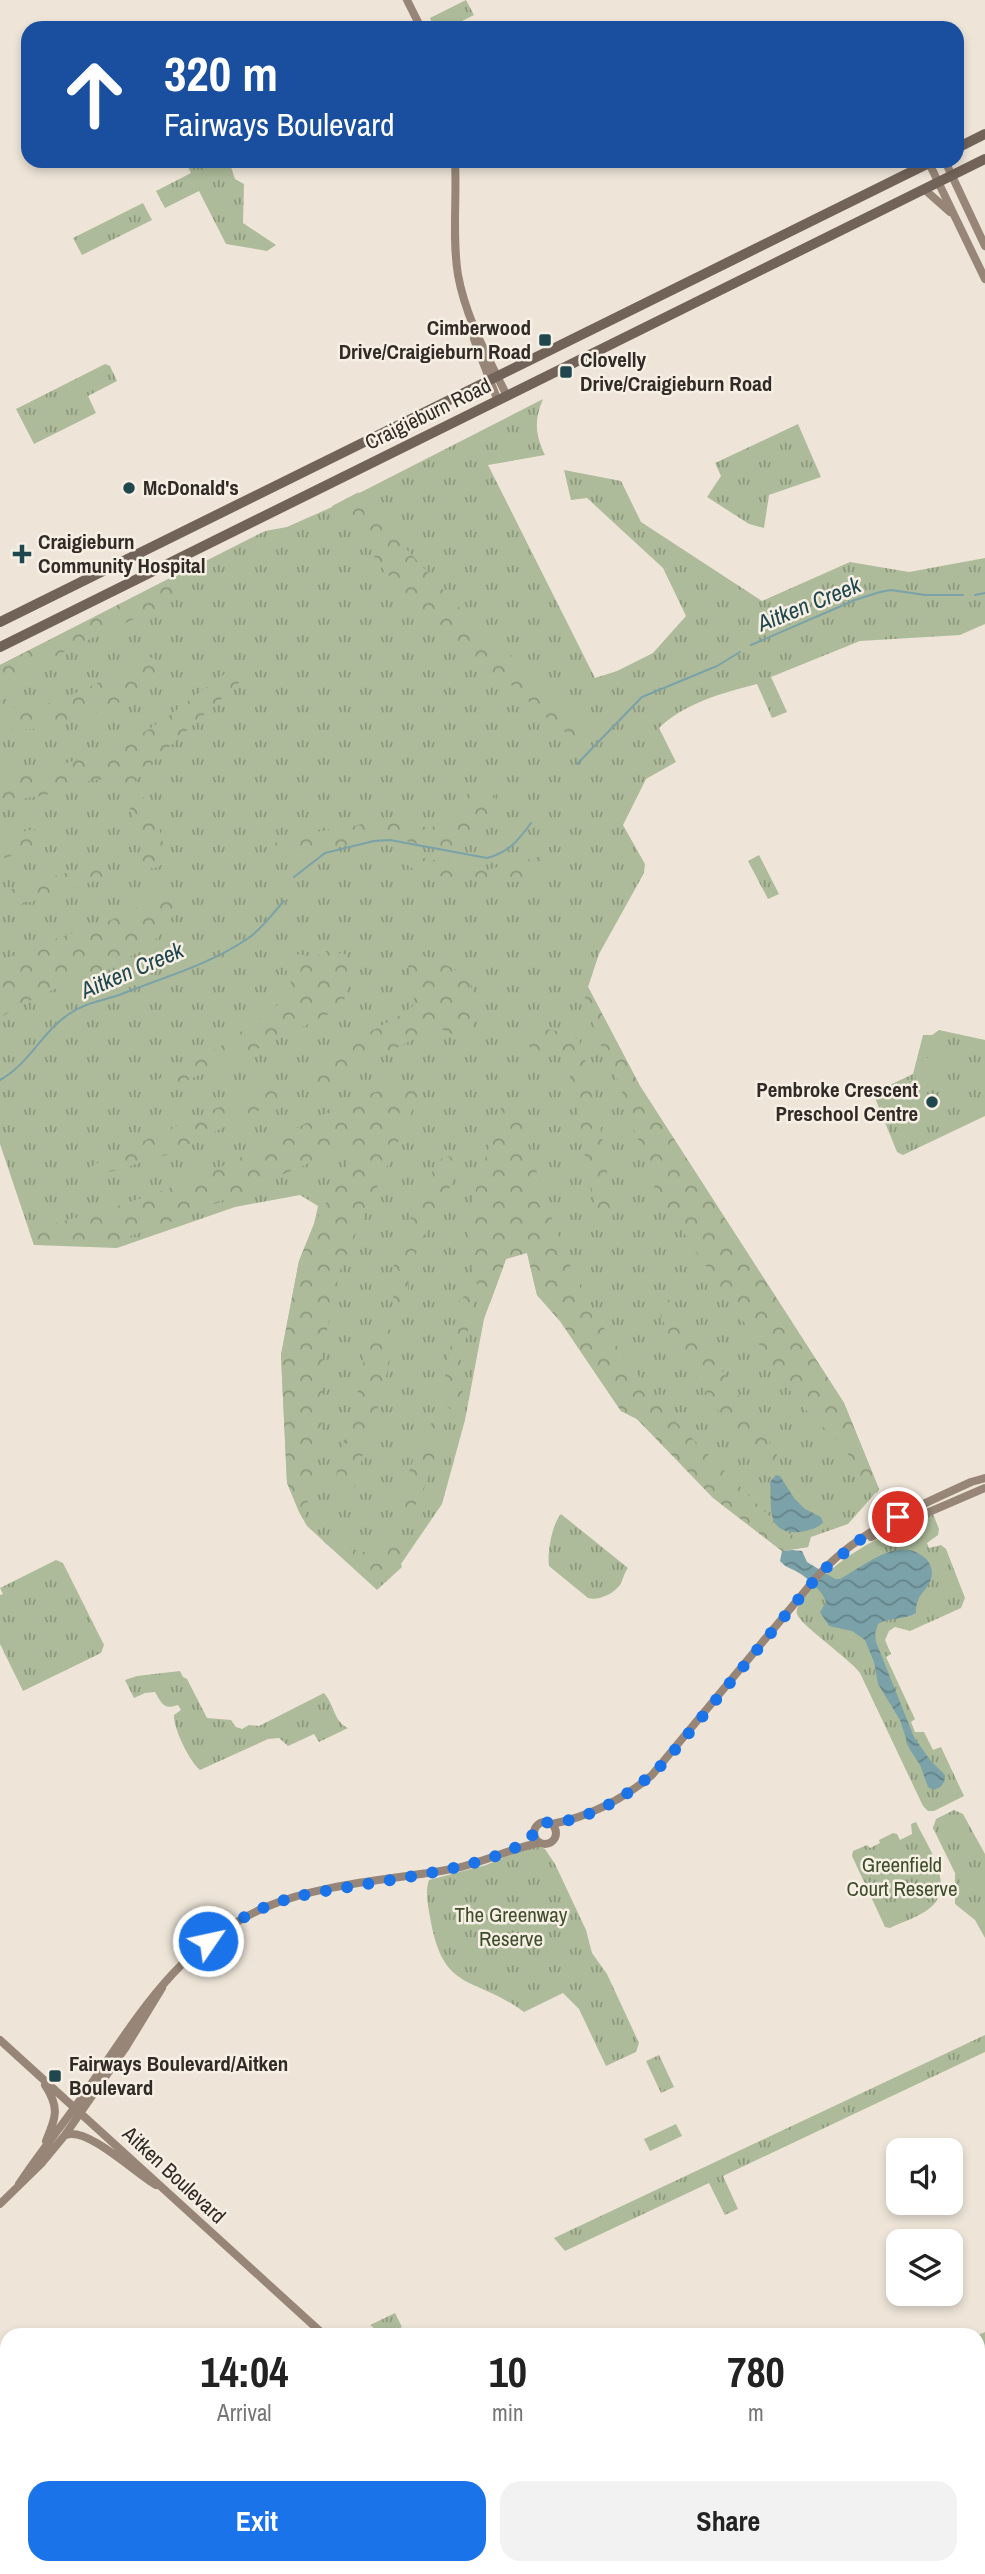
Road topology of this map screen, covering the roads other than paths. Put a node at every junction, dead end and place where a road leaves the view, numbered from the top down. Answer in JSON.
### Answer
{"nodes":[{"id":1,"x":408,"y":0,"type":"edge"},
{"id":2,"x":418,"y":21,"type":"edge"},
{"id":3,"x":985,"y":134,"type":"edge"},
{"id":4,"x":964,"y":144,"type":"edge"},
{"id":5,"x":985,"y":159,"type":"edge"},
{"id":6,"x":455,"y":168,"type":"edge"},
{"id":7,"x":919,"y":168,"type":"edge"},
{"id":8,"x":933,"y":168,"type":"edge"},
{"id":9,"x":948,"y":168,"type":"edge"},
{"id":10,"x":952,"y":175,"type":"junction"},
{"id":11,"x":938,"y":182,"type":"junction"},
{"id":12,"x":924,"y":189,"type":"junction"},
{"id":13,"x":974,"y":223,"type":"junction"},
{"id":14,"x":961,"y":229,"type":"junction"},
{"id":15,"x":985,"y":246,"type":"edge"},
{"id":16,"x":985,"y":279,"type":"edge"},
{"id":17,"x":493,"y":378,"type":"junction"},
{"id":18,"x":503,"y":398,"type":"junction"},
{"id":19,"x":0,"y":622,"type":"edge"},
{"id":20,"x":0,"y":647,"type":"edge"},
{"id":21,"x":985,"y":1478,"type":"edge"},
{"id":22,"x":985,"y":1488,"type":"edge"},
{"id":23,"x":847,"y":1549,"type":"junction"},
{"id":24,"x":573,"y":1820,"type":"junction"},
{"id":25,"x":552,"y":1824,"type":"junction"},
{"id":26,"x":534,"y":1833,"type":"junction"},
{"id":27,"x":557,"y":1834,"type":"junction"},
{"id":28,"x":538,"y":1843,"type":"junction"},
{"id":29,"x":512,"y":1849,"type":"junction"},
{"id":30,"x":0,"y":2040,"type":"edge"},
{"id":31,"x":40,"y":2076,"type":"junction"},
{"id":32,"x":78,"y":2110,"type":"junction"},
{"id":33,"x":65,"y":2135,"type":"junction"},
{"id":34,"x":33,"y":2161,"type":"junction"},
{"id":35,"x":19,"y":2184,"type":"junction"},
{"id":36,"x":170,"y":2194,"type":"junction"},
{"id":37,"x":0,"y":2204,"type":"edge"},
{"id":38,"x":316,"y":2328,"type":"edge"}],
"edges":[{"from":1,"to":2,"type":"street"},
{"from":3,"to":4,"type":"main road"},
{"from":5,"to":10,"type":"main road","name":"Craigieburn Road"},
{"from":6,"to":17,"type":"street"},
{"from":7,"to":17,"type":"main road","name":"Craigieburn Road"},
{"from":8,"to":11,"type":"street"},
{"from":9,"to":10,"type":"street"},
{"from":10,"to":11,"type":"main road","name":"Craigieburn Road"},
{"from":10,"to":13,"type":"street"},
{"from":11,"to":12,"type":"main road","name":"Craigieburn Road"},
{"from":11,"to":14,"type":"street"},
{"from":12,"to":14,"type":"street"},
{"from":12,"to":18,"type":"main road","name":"Craigieburn Road"},
{"from":13,"to":14,"type":"street"},
{"from":13,"to":15,"type":"street"},
{"from":14,"to":16,"type":"street"},
{"from":17,"to":18,"type":"street"},
{"from":17,"to":19,"type":"main road","name":"Craigieburn Road"},
{"from":18,"to":20,"type":"main road","name":"Craigieburn Road"},
{"from":21,"to":23,"type":"street"},
{"from":22,"to":23,"type":"street"},
{"from":23,"to":24,"type":"street"},
{"from":24,"to":25,"type":"street"},
{"from":24,"to":27,"type":"street"},
{"from":25,"to":26,"type":"street"},
{"from":25,"to":27,"type":"street"},
{"from":26,"to":28,"type":"street"},
{"from":26,"to":29,"type":"street"},
{"from":27,"to":28,"type":"street"},
{"from":28,"to":29,"type":"street"},
{"from":29,"to":32,"type":"street"},
{"from":30,"to":31,"type":"street","name":"Aitken Boulevard"},
{"from":31,"to":32,"type":"street","name":"Aitken Boulevard"},
{"from":31,"to":34,"type":"street"},
{"from":32,"to":33,"type":"street"},
{"from":32,"to":34,"type":"street"},
{"from":32,"to":36,"type":"street","name":"Aitken Boulevard"},
{"from":33,"to":35,"type":"street"},
{"from":33,"to":36,"type":"street"},
{"from":34,"to":35,"type":"street"},
{"from":35,"to":37,"type":"street"},
{"from":36,"to":38,"type":"street","name":"Aitken Boulevard"}]}
